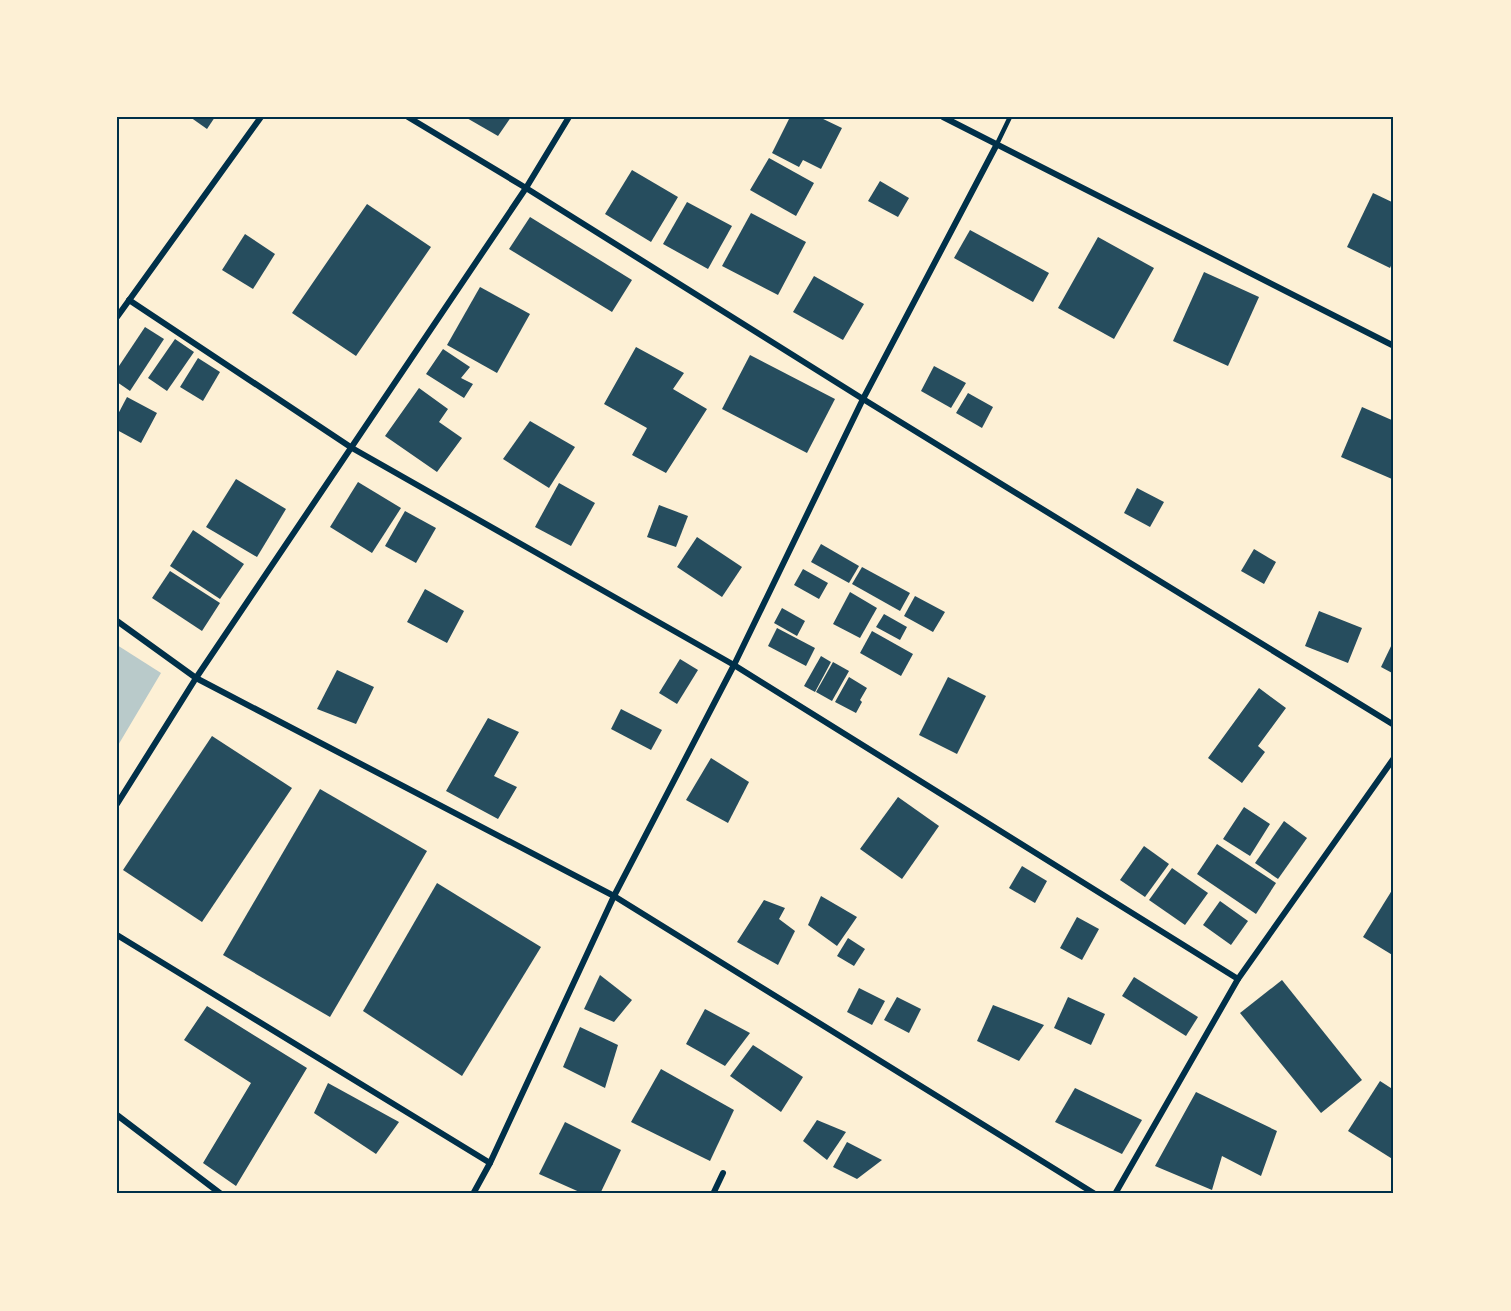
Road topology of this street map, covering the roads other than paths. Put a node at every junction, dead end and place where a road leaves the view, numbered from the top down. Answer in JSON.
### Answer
{"nodes":[{"id":1,"x":261,"y":117,"type":"edge"},
{"id":2,"x":408,"y":117,"type":"edge"},
{"id":3,"x":569,"y":117,"type":"edge"},
{"id":4,"x":943,"y":117,"type":"edge"},
{"id":5,"x":1010,"y":117,"type":"edge"},
{"id":6,"x":996,"y":146,"type":"junction"},
{"id":7,"x":526,"y":188,"type":"junction"},
{"id":8,"x":129,"y":300,"type":"junction"},
{"id":9,"x":117,"y":317,"type":"edge"},
{"id":10,"x":1394,"y":346,"type":"edge"},
{"id":11,"x":863,"y":399,"type":"junction"},
{"id":12,"x":352,"y":448,"type":"junction"},
{"id":13,"x":117,"y":621,"type":"edge"},
{"id":14,"x":734,"y":665,"type":"junction"},
{"id":15,"x":196,"y":678,"type":"junction"},
{"id":16,"x":1394,"y":725,"type":"edge"},
{"id":17,"x":1394,"y":758,"type":"edge"},
{"id":18,"x":117,"y":804,"type":"edge"},
{"id":19,"x":614,"y":896,"type":"junction"},
{"id":20,"x":117,"y":935,"type":"edge"},
{"id":21,"x":1238,"y":979,"type":"junction"},
{"id":22,"x":117,"y":1115,"type":"edge"},
{"id":23,"x":490,"y":1163,"type":"junction"},
{"id":24,"x":723,"y":1173,"type":"dead end"},
{"id":25,"x":212,"y":1191,"type":"edge"},
{"id":26,"x":221,"y":1194,"type":"edge"},
{"id":27,"x":473,"y":1194,"type":"edge"},
{"id":28,"x":713,"y":1194,"type":"edge"},
{"id":29,"x":1095,"y":1194,"type":"edge"},
{"id":30,"x":1115,"y":1194,"type":"edge"}],
"edges":[{"from":1,"to":8,"type":"street"},
{"from":2,"to":7,"type":"street"},
{"from":3,"to":7,"type":"street"},
{"from":4,"to":6,"type":"street"},
{"from":5,"to":6,"type":"lane"},
{"from":6,"to":10,"type":"street"},
{"from":6,"to":11,"type":"street"},
{"from":7,"to":11,"type":"street"},
{"from":7,"to":12,"type":"street"},
{"from":8,"to":9,"type":"street"},
{"from":8,"to":12,"type":"street"},
{"from":11,"to":14,"type":"street"},
{"from":11,"to":16,"type":"street"},
{"from":12,"to":14,"type":"street"},
{"from":12,"to":15,"type":"street"},
{"from":13,"to":15,"type":"street"},
{"from":14,"to":19,"type":"street"},
{"from":14,"to":21,"type":"street"},
{"from":15,"to":18,"type":"street"},
{"from":15,"to":19,"type":"street"},
{"from":17,"to":21,"type":"street"},
{"from":19,"to":23,"type":"street"},
{"from":19,"to":29,"type":"street"},
{"from":20,"to":23,"type":"street"},
{"from":21,"to":30,"type":"street"},
{"from":22,"to":25,"type":"street"},
{"from":23,"to":27,"type":"street"},
{"from":24,"to":28,"type":"street"},
{"from":25,"to":26,"type":"street"}]}
